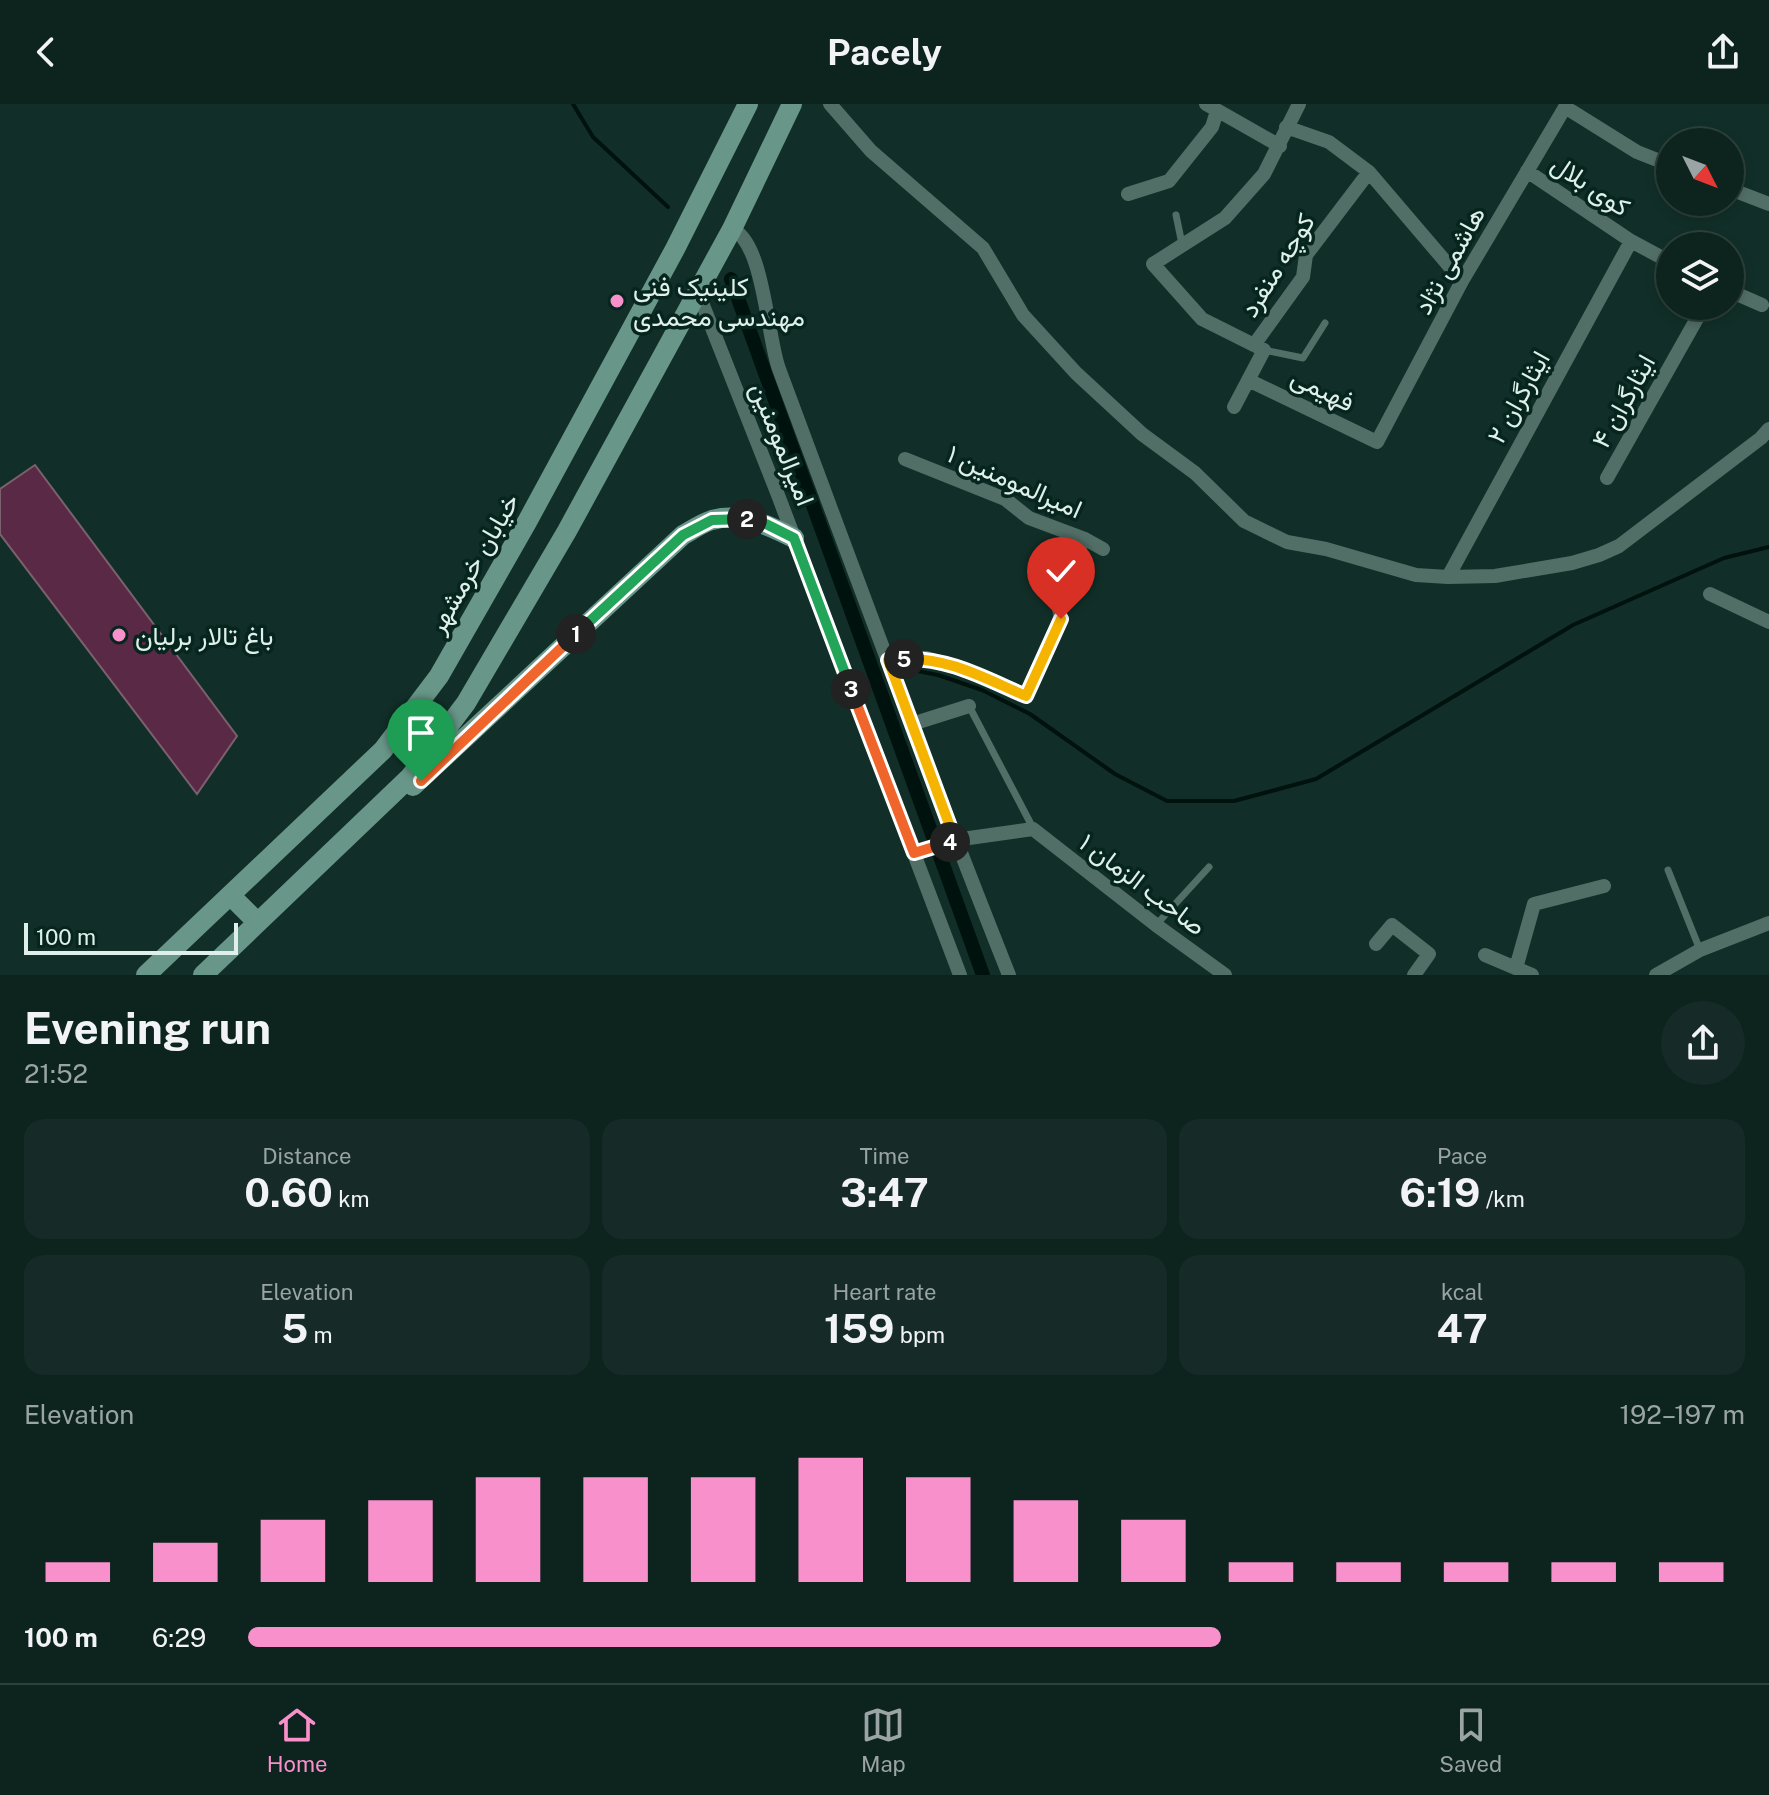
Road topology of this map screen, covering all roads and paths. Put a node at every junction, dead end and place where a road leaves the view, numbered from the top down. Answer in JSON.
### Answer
{"nodes":[{"id":1,"x":730,"y":104,"type":"edge"},
{"id":2,"x":748,"y":104,"type":"edge"},
{"id":3,"x":792,"y":104,"type":"edge"},
{"id":4,"x":830,"y":104,"type":"edge"},
{"id":5,"x":1299,"y":104,"type":"edge"},
{"id":6,"x":1566,"y":106,"type":"edge"},
{"id":7,"x":1212,"y":107,"type":"edge"},
{"id":8,"x":1286,"y":127,"type":"junction"},
{"id":9,"x":736,"y":129,"type":"junction"},
{"id":10,"x":1280,"y":146,"type":"junction"},
{"id":11,"x":1656,"y":159,"type":"edge"},
{"id":12,"x":1527,"y":171,"type":"junction"},
{"id":13,"x":1369,"y":172,"type":"junction"},
{"id":14,"x":1128,"y":194,"type":"dead end"},
{"id":15,"x":1744,"y":194,"type":"edge"},
{"id":16,"x":1768,"y":202,"type":"edge"},
{"id":17,"x":1176,"y":215,"type":"dead end"},
{"id":18,"x":732,"y":229,"type":"junction"},
{"id":19,"x":1631,"y":241,"type":"junction"},
{"id":20,"x":1182,"y":245,"type":"junction"},
{"id":21,"x":1656,"y":254,"type":"edge"},
{"id":22,"x":1462,"y":281,"type":"junction"},
{"id":23,"x":697,"y":290,"type":"junction"},
{"id":24,"x":1744,"y":297,"type":"edge"},
{"id":25,"x":1762,"y":305,"type":"dead end"},
{"id":26,"x":1696,"y":320,"type":"edge"},
{"id":27,"x":1325,"y":323,"type":"dead end"},
{"id":28,"x":1259,"y":347,"type":"junction"},
{"id":29,"x":1248,"y":380,"type":"junction"},
{"id":30,"x":1234,"y":407,"type":"dead end"},
{"id":31,"x":1769,"y":429,"type":"edge"},
{"id":32,"x":1377,"y":442,"type":"joint"},
{"id":33,"x":905,"y":459,"type":"dead end"},
{"id":34,"x":1607,"y":478,"type":"dead end"},
{"id":35,"x":794,"y":538,"type":"junction"},
{"id":36,"x":1085,"y":539,"type":"junction"},
{"id":37,"x":1103,"y":549,"type":"dead end"},
{"id":38,"x":1448,"y":577,"type":"junction"},
{"id":39,"x":1710,"y":594,"type":"dead end"},
{"id":40,"x":1769,"y":622,"type":"edge"},
{"id":41,"x":888,"y":660,"type":"junction"},
{"id":42,"x":969,"y":706,"type":"joint"},
{"id":43,"x":912,"y":724,"type":"junction"},
{"id":44,"x":355,"y":829,"type":"junction"},
{"id":45,"x":1033,"y":829,"type":"junction"},
{"id":46,"x":955,"y":840,"type":"junction"},
{"id":47,"x":914,"y":853,"type":"junction"},
{"id":48,"x":1209,"y":867,"type":"dead end"},
{"id":49,"x":1668,"y":870,"type":"dead end"},
{"id":50,"x":1604,"y":886,"type":"dead end"},
{"id":51,"x":230,"y":895,"type":"junction"},
{"id":52,"x":257,"y":922,"type":"junction"},
{"id":53,"x":1769,"y":923,"type":"edge"},
{"id":54,"x":1156,"y":925,"type":"junction"},
{"id":55,"x":1376,"y":944,"type":"dead end"},
{"id":56,"x":1700,"y":950,"type":"junction"},
{"id":57,"x":1485,"y":955,"type":"dead end"},
{"id":58,"x":1516,"y":968,"type":"junction"},
{"id":59,"x":146,"y":975,"type":"edge"},
{"id":60,"x":203,"y":975,"type":"edge"},
{"id":61,"x":960,"y":975,"type":"edge"},
{"id":62,"x":1009,"y":975,"type":"edge"},
{"id":63,"x":1225,"y":975,"type":"edge"},
{"id":64,"x":1414,"y":975,"type":"edge"},
{"id":65,"x":1532,"y":975,"type":"edge"},
{"id":66,"x":1656,"y":975,"type":"edge"}],
"edges":[{"from":1,"to":9,"type":"main road"},
{"from":2,"to":9,"type":"main road","name":"خیابان خرمشهر"},
{"from":3,"to":18,"type":"main road"},
{"from":4,"to":38,"type":"street"},
{"from":5,"to":8,"type":"street"},
{"from":6,"to":11,"type":"street","name":"کوی بلال"},
{"from":6,"to":12,"type":"street","name":"هاشمی نژاد"},
{"from":7,"to":10,"type":"street"},
{"from":7,"to":14,"type":"street"},
{"from":8,"to":10,"type":"street"},
{"from":8,"to":13,"type":"street"},
{"from":9,"to":51,"type":"main road","name":"خیابان خرمشهر"},
{"from":10,"to":20,"type":"street"},
{"from":12,"to":19,"type":"street","name":"کوی بلال"},
{"from":12,"to":22,"type":"street","name":"هاشمی نژاد"},
{"from":13,"to":22,"type":"street"},
{"from":13,"to":28,"type":"street","name":"کوچه منفرد"},
{"from":15,"to":16,"type":"street"},
{"from":17,"to":20,"type":"lane"},
{"from":18,"to":23,"type":"main road"},
{"from":18,"to":41,"type":"street"},
{"from":19,"to":21,"type":"street","name":"کوی بلال"},
{"from":19,"to":38,"type":"street","name":"ایثارگران ۲"},
{"from":20,"to":28,"type":"street"},
{"from":22,"to":32,"type":"street","name":"هاشمی نژاد"},
{"from":23,"to":35,"type":"street","name":"امیرالمومنین"},
{"from":23,"to":44,"type":"main road"},
{"from":24,"to":25,"type":"street"},
{"from":26,"to":34,"type":"street","name":"ایثارگران ۴"},
{"from":27,"to":28,"type":"lane"},
{"from":28,"to":29,"type":"street","name":"کوچه منفرد"},
{"from":29,"to":30,"type":"street","name":"کوچه منفرد"},
{"from":29,"to":32,"type":"street","name":"فهیمی"},
{"from":31,"to":38,"type":"street"},
{"from":33,"to":36,"type":"street","name":"امیرالمومنین ۱"},
{"from":35,"to":44,"type":"main road"},
{"from":35,"to":47,"type":"street","name":"امیرالمومنین"},
{"from":36,"to":37,"type":"street","name":"امیرالمومنین ۱"},
{"from":36,"to":41,"type":"street"},
{"from":39,"to":40,"type":"street"},
{"from":41,"to":43,"type":"street"},
{"from":42,"to":43,"type":"street"},
{"from":42,"to":45,"type":"lane"},
{"from":43,"to":46,"type":"street"},
{"from":44,"to":52,"type":"main road"},
{"from":45,"to":46,"type":"street"},
{"from":45,"to":54,"type":"street","name":"صاحب الزمان ۱"},
{"from":46,"to":47,"type":"street"},
{"from":46,"to":62,"type":"street"},
{"from":47,"to":61,"type":"street","name":"امیرالمومنین"},
{"from":48,"to":54,"type":"lane"},
{"from":49,"to":56,"type":"lane"},
{"from":50,"to":58,"type":"street"},
{"from":51,"to":52,"type":"main road"},
{"from":51,"to":59,"type":"main road","name":"خیابان خرمشهر"},
{"from":52,"to":60,"type":"main road"},
{"from":53,"to":56,"type":"street"},
{"from":54,"to":63,"type":"street","name":"صاحب الزمان ۱"},
{"from":55,"to":64,"type":"street"},
{"from":56,"to":66,"type":"street"},
{"from":57,"to":58,"type":"street"},
{"from":58,"to":65,"type":"street"}]}
